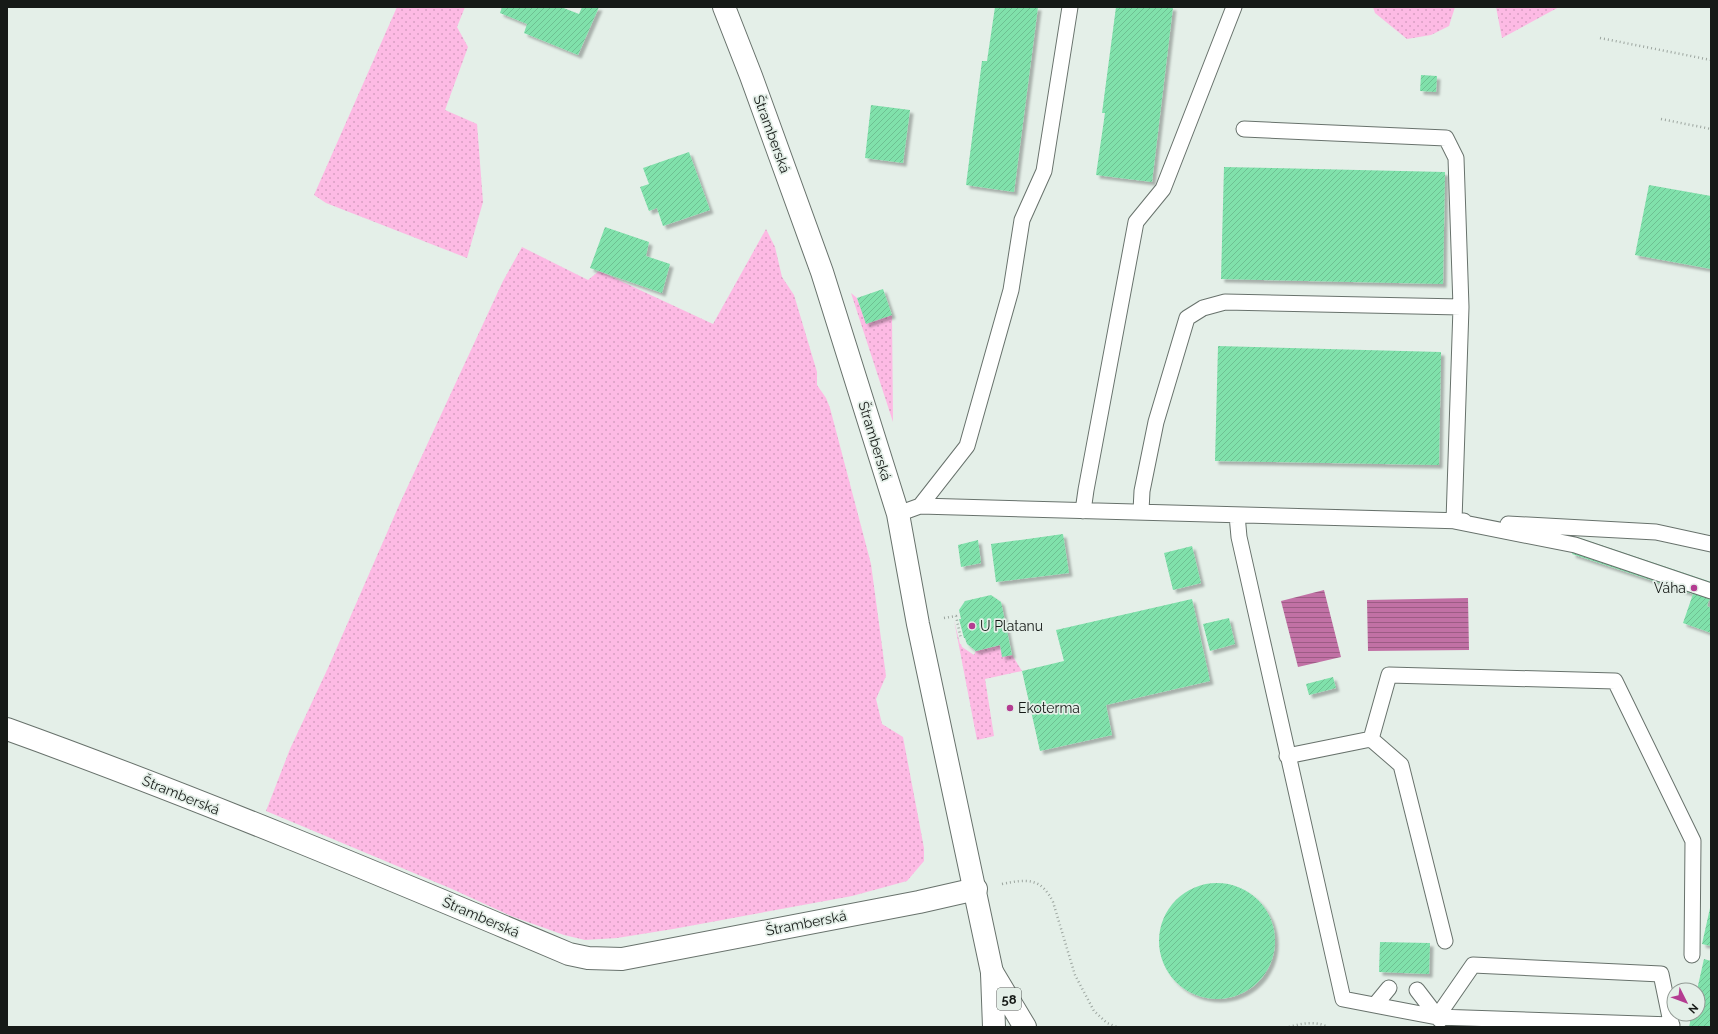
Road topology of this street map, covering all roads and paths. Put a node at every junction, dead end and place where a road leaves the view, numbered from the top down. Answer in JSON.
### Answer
{"nodes":[{"id":1,"x":724,"y":7,"type":"edge"},
{"id":2,"x":1070,"y":7,"type":"edge"},
{"id":3,"x":1234,"y":7,"type":"edge"},
{"id":4,"x":1600,"y":38,"type":"dead end"},
{"id":5,"x":1711,"y":60,"type":"edge"},
{"id":6,"x":1661,"y":119,"type":"dead end"},
{"id":7,"x":1244,"y":129,"type":"dead end"},
{"id":8,"x":1711,"y":130,"type":"edge"},
{"id":9,"x":1461,"y":307,"type":"junction"},
{"id":10,"x":920,"y":506,"type":"junction"},
{"id":11,"x":1083,"y":511,"type":"junction"},
{"id":12,"x":1141,"y":511,"type":"junction"},
{"id":13,"x":898,"y":514,"type":"junction"},
{"id":14,"x":1237,"y":515,"type":"junction"},
{"id":15,"x":1454,"y":521,"type":"junction"},
{"id":16,"x":1711,"y":544,"type":"edge"},
{"id":17,"x":1711,"y":591,"type":"edge"},
{"id":18,"x":7,"y":730,"type":"edge"},
{"id":19,"x":1371,"y":739,"type":"junction"},
{"id":20,"x":1287,"y":756,"type":"junction"},
{"id":21,"x":976,"y":889,"type":"junction"},
{"id":22,"x":1445,"y":941,"type":"dead end"},
{"id":23,"x":1692,"y":955,"type":"dead end"},
{"id":24,"x":992,"y":972,"type":"junction"},
{"id":25,"x":1389,"y":988,"type":"dead end"},
{"id":26,"x":1417,"y":990,"type":"dead end"},
{"id":27,"x":1375,"y":1005,"type":"junction"},
{"id":28,"x":1441,"y":1022,"type":"edge"},
{"id":29,"x":1672,"y":1026,"type":"edge"},
{"id":30,"x":994,"y":1027,"type":"edge"},
{"id":31,"x":1005,"y":1027,"type":"edge"},
{"id":32,"x":1026,"y":1027,"type":"edge"},
{"id":33,"x":1117,"y":1027,"type":"edge"},
{"id":34,"x":1289,"y":1027,"type":"edge"},
{"id":35,"x":1328,"y":1027,"type":"edge"}],
"edges":[{"from":1,"to":13,"type":"street","name":"Štramberská"},
{"from":2,"to":10,"type":"lane"},
{"from":3,"to":11,"type":"lane"},
{"from":4,"to":5,"type":"path"},
{"from":6,"to":8,"type":"path"},
{"from":7,"to":9,"type":"lane"},
{"from":9,"to":12,"type":"lane"},
{"from":9,"to":15,"type":"lane"},
{"from":10,"to":11,"type":"lane"},
{"from":10,"to":13,"type":"lane"},
{"from":11,"to":12,"type":"lane"},
{"from":12,"to":14,"type":"lane"},
{"from":13,"to":21,"type":"street","name":"Štramberská"},
{"from":14,"to":15,"type":"lane"},
{"from":14,"to":20,"type":"lane"},
{"from":15,"to":16,"type":"lane"},
{"from":15,"to":17,"type":"lane"},
{"from":18,"to":21,"type":"street","name":"Štramberská"},
{"from":19,"to":20,"type":"lane"},
{"from":19,"to":22,"type":"lane"},
{"from":19,"to":23,"type":"lane"},
{"from":20,"to":27,"type":"lane"},
{"from":21,"to":24,"type":"street","name":"Štramberská"},
{"from":21,"to":33,"type":"path"},
{"from":24,"to":30,"type":"street","number":"58"},
{"from":24,"to":31,"type":"street","name":"Štramberská"},
{"from":24,"to":32,"type":"street","number":"58"},
{"from":25,"to":27,"type":"lane"},
{"from":26,"to":28,"type":"lane"},
{"from":27,"to":28,"type":"lane"},
{"from":28,"to":29,"type":"lane"},
{"from":28,"to":29,"type":"lane"},
{"from":34,"to":35,"type":"path"}]}
